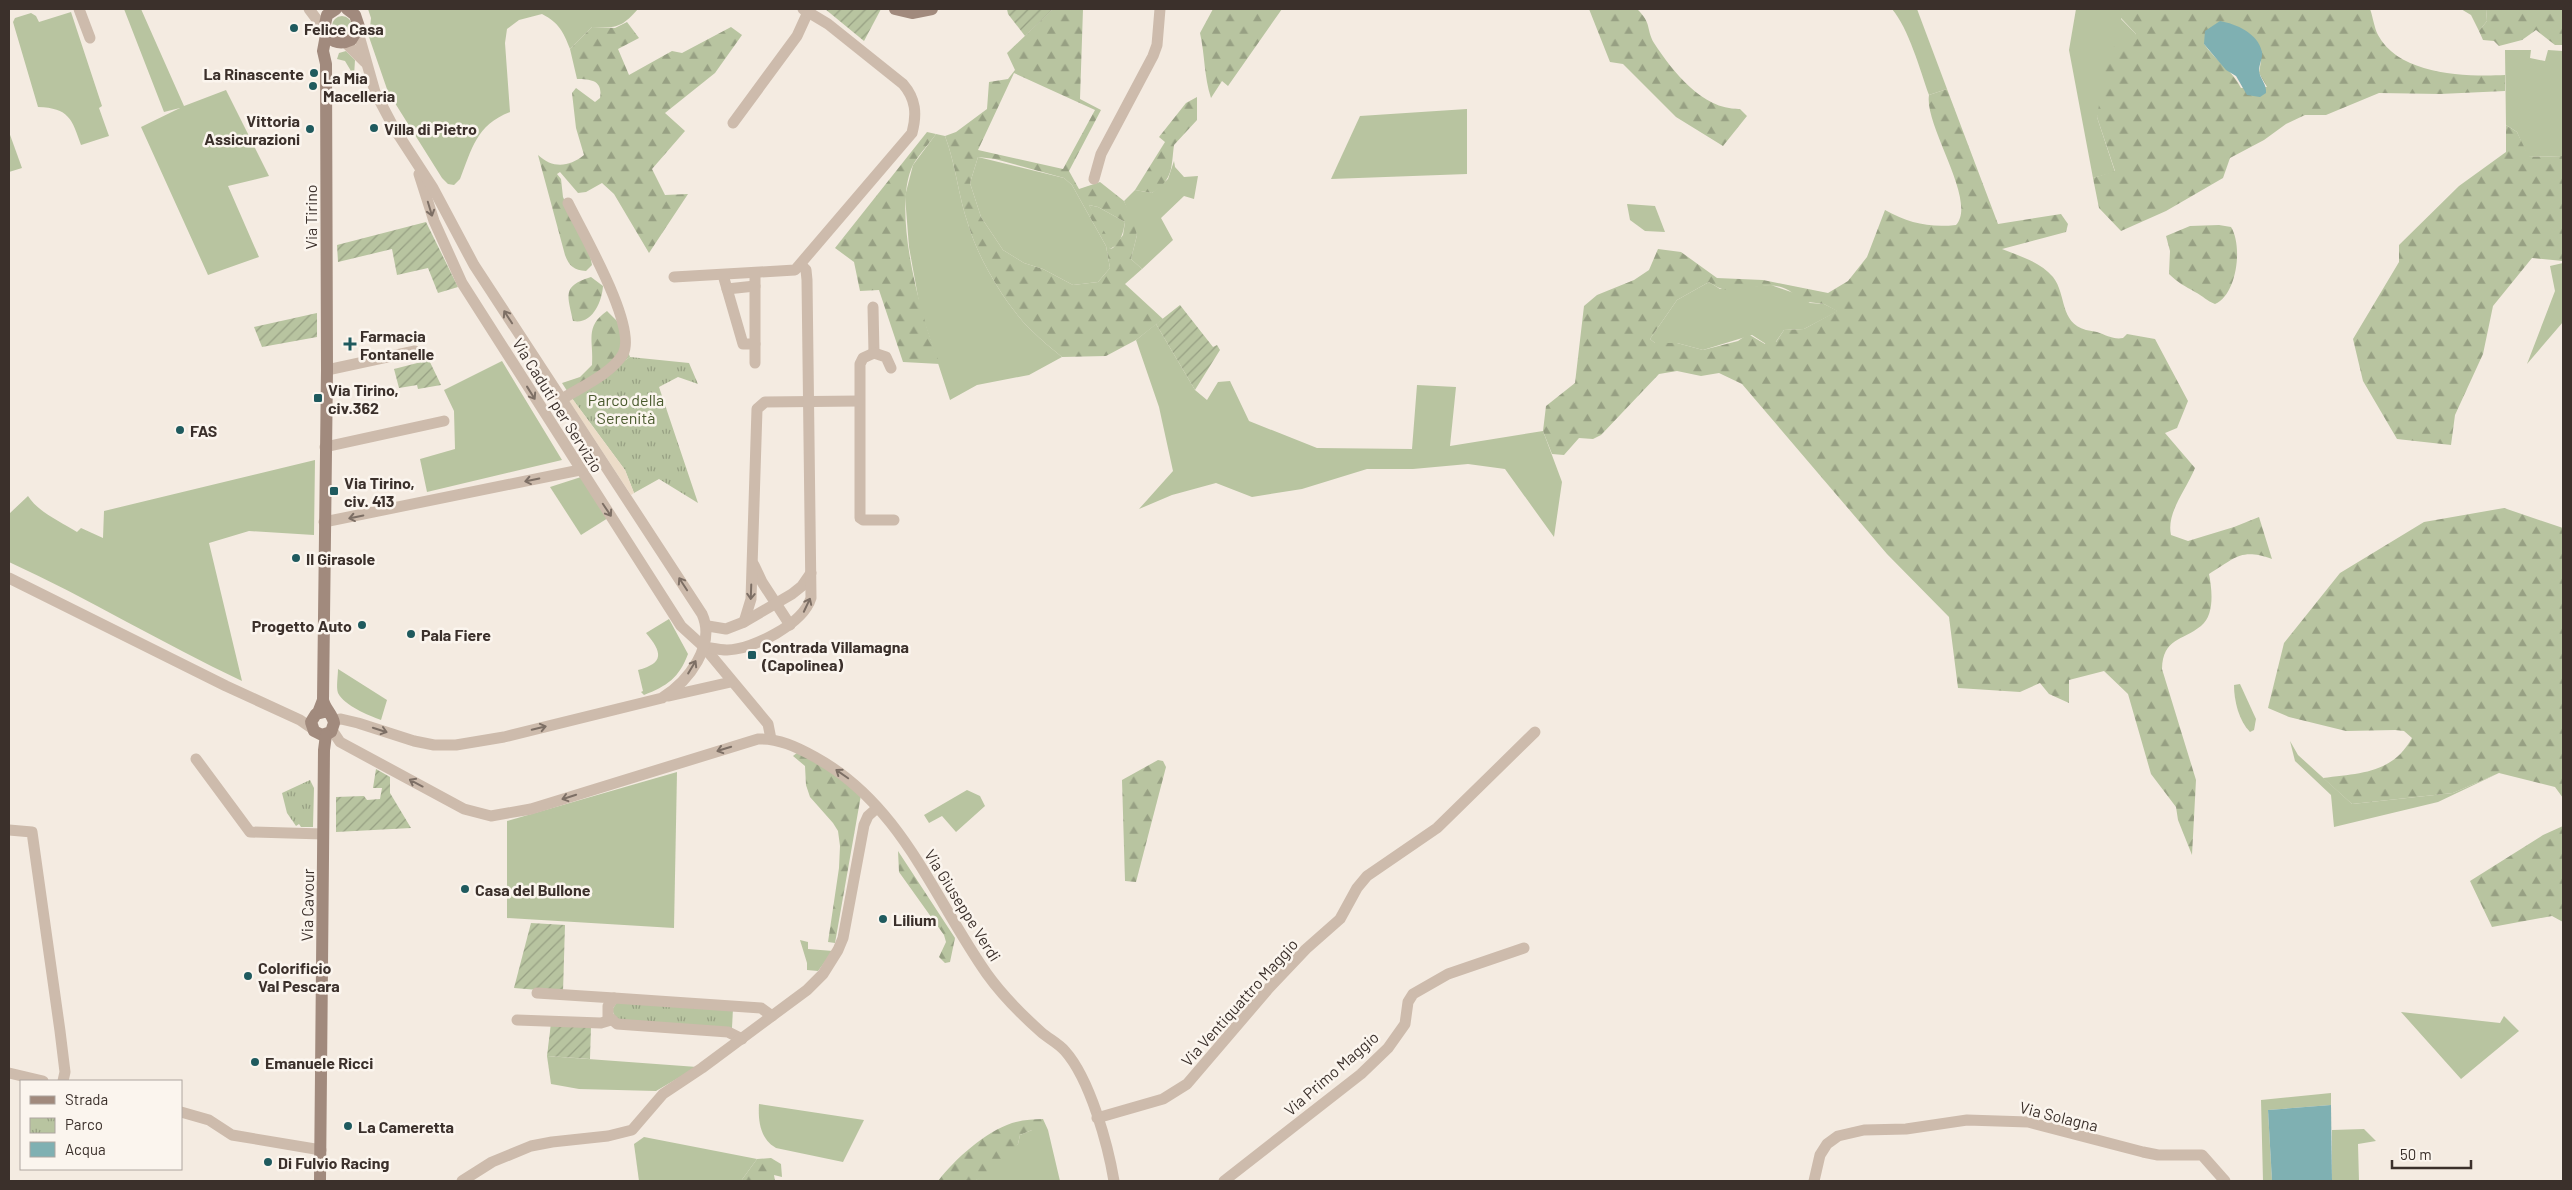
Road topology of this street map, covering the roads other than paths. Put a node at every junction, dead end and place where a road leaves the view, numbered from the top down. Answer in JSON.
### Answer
{"nodes":[{"id":1,"x":79,"y":9,"type":"edge"},
{"id":2,"x":309,"y":9,"type":"edge"},
{"id":3,"x":347,"y":9,"type":"edge"},
{"id":4,"x":895,"y":9,"type":"edge"},
{"id":5,"x":932,"y":9,"type":"edge"},
{"id":6,"x":1160,"y":9,"type":"edge"},
{"id":7,"x":332,"y":10,"type":"edge"},
{"id":8,"x":805,"y":11,"type":"edge"},
{"id":9,"x":325,"y":32,"type":"junction"},
{"id":10,"x":358,"y":32,"type":"junction"},
{"id":11,"x":90,"y":38,"type":"dead end"},
{"id":12,"x":343,"y":43,"type":"junction"},
{"id":13,"x":365,"y":62,"type":"junction"},
{"id":14,"x":326,"y":64,"type":"junction"},
{"id":15,"x":733,"y":123,"type":"dead end"},
{"id":16,"x":415,"y":162,"type":"junction"},
{"id":17,"x":1094,"y":179,"type":"dead end"},
{"id":18,"x":568,"y":203,"type":"dead end"},
{"id":19,"x":801,"y":265,"type":"junction"},
{"id":20,"x":755,"y":274,"type":"junction"},
{"id":21,"x":723,"y":275,"type":"junction"},
{"id":22,"x":674,"y":276,"type":"dead end"},
{"id":23,"x":755,"y":286,"type":"junction"},
{"id":24,"x":727,"y":288,"type":"junction"},
{"id":25,"x":873,"y":307,"type":"dead end"},
{"id":26,"x":755,"y":344,"type":"junction"},
{"id":27,"x":415,"y":351,"type":"dead end"},
{"id":28,"x":874,"y":353,"type":"junction"},
{"id":29,"x":754,"y":363,"type":"dead end"},
{"id":30,"x":891,"y":368,"type":"dead end"},
{"id":31,"x":327,"y":370,"type":"junction"},
{"id":32,"x":562,"y":399,"type":"junction"},
{"id":33,"x":859,"y":401,"type":"junction"},
{"id":34,"x":808,"y":402,"type":"junction"},
{"id":35,"x":444,"y":421,"type":"dead end"},
{"id":36,"x":326,"y":446,"type":"junction"},
{"id":37,"x":580,"y":470,"type":"junction"},
{"id":38,"x":894,"y":520,"type":"dead end"},
{"id":39,"x":324,"y":522,"type":"junction"},
{"id":40,"x":752,"y":561,"type":"junction"},
{"id":41,"x":811,"y":573,"type":"junction"},
{"id":42,"x":9,"y":578,"type":"edge"},
{"id":43,"x":776,"y":604,"type":"junction"},
{"id":44,"x":744,"y":622,"type":"junction"},
{"id":45,"x":790,"y":625,"type":"junction"},
{"id":46,"x":708,"y":626,"type":"junction"},
{"id":47,"x":704,"y":647,"type":"junction"},
{"id":48,"x":733,"y":684,"type":"junction"},
{"id":49,"x":662,"y":698,"type":"junction"},
{"id":50,"x":322,"y":724,"type":"junction"},
{"id":51,"x":1535,"y":732,"type":"dead end"},
{"id":52,"x":771,"y":739,"type":"junction"},
{"id":53,"x":196,"y":759,"type":"dead end"},
{"id":54,"x":877,"y":808,"type":"junction"},
{"id":55,"x":9,"y":830,"type":"edge"},
{"id":56,"x":324,"y":834,"type":"junction"},
{"id":57,"x":1524,"y":948,"type":"dead end"},
{"id":58,"x":537,"y":993,"type":"dead end"},
{"id":59,"x":614,"y":998,"type":"junction"},
{"id":60,"x":772,"y":1016,"type":"junction"},
{"id":61,"x":517,"y":1020,"type":"dead end"},
{"id":62,"x":611,"y":1020,"type":"junction"},
{"id":63,"x":742,"y":1038,"type":"junction"},
{"id":64,"x":9,"y":1073,"type":"edge"},
{"id":65,"x":39,"y":1080,"type":"edge"},
{"id":66,"x":63,"y":1080,"type":"edge"},
{"id":67,"x":182,"y":1112,"type":"edge"},
{"id":68,"x":1097,"y":1118,"type":"junction"},
{"id":69,"x":321,"y":1150,"type":"junction"},
{"id":70,"x":320,"y":1181,"type":"edge"},
{"id":71,"x":462,"y":1181,"type":"edge"},
{"id":72,"x":1114,"y":1181,"type":"edge"},
{"id":73,"x":1224,"y":1181,"type":"edge"},
{"id":74,"x":1814,"y":1181,"type":"edge"},
{"id":75,"x":2225,"y":1181,"type":"edge"}],
"edges":[{"from":1,"to":11,"type":"street"},
{"from":2,"to":9,"type":"street"},
{"from":3,"to":10,"type":"street"},
{"from":4,"to":5,"type":"street"},
{"from":6,"to":17,"type":"street"},
{"from":7,"to":9,"type":"street","name":"Via Tirino"},
{"from":8,"to":15,"type":"street"},
{"from":8,"to":19,"type":"street"},
{"from":9,"to":12,"type":"street"},
{"from":9,"to":14,"type":"street","name":"Via Tirino"},
{"from":10,"to":12,"type":"street"},
{"from":10,"to":13,"type":"street","name":"Via Caduti per Servizio"},
{"from":12,"to":13,"type":"street","name":"Via Caduti per Servizio"},
{"from":12,"to":14,"type":"street"},
{"from":13,"to":16,"type":"street","name":"Via Caduti per Servizio"},
{"from":14,"to":31,"type":"street","name":"Via Tirino"},
{"from":32,"to":16,"type":"street","name":"Via Caduti per Servizio","one_way":true},
{"from":16,"to":37,"type":"street","name":"Via Caduti per Servizio","one_way":true},
{"from":18,"to":32,"type":"street","name":"Via Caduti per Servizio"},
{"from":19,"to":20,"type":"street"},
{"from":19,"to":34,"type":"street"},
{"from":20,"to":21,"type":"street"},
{"from":20,"to":23,"type":"street"},
{"from":21,"to":22,"type":"street"},
{"from":21,"to":24,"type":"street"},
{"from":23,"to":24,"type":"street"},
{"from":23,"to":26,"type":"street"},
{"from":24,"to":26,"type":"street"},
{"from":25,"to":28,"type":"street"},
{"from":26,"to":29,"type":"street"},
{"from":27,"to":31,"type":"street"},
{"from":28,"to":30,"type":"street"},
{"from":28,"to":33,"type":"street"},
{"from":31,"to":36,"type":"street","name":"Via Tirino"},
{"from":46,"to":32,"type":"street","name":"Via Caduti per Servizio","one_way":true},
{"from":33,"to":34,"type":"street"},
{"from":33,"to":38,"type":"street"},
{"from":34,"to":40,"type":"street"},
{"from":34,"to":41,"type":"street"},
{"from":35,"to":36,"type":"street"},
{"from":36,"to":39,"type":"street","name":"Via Tirino"},
{"from":37,"to":39,"type":"street","one_way":true},
{"from":37,"to":47,"type":"street","name":"Via Caduti per Servizio","one_way":true},
{"from":39,"to":50,"type":"street","name":"Via Tirino"},
{"from":40,"to":43,"type":"street"},
{"from":40,"to":44,"type":"street","one_way":true},
{"from":41,"to":43,"type":"street"},
{"from":45,"to":41,"type":"street","one_way":true},
{"from":42,"to":50,"type":"street"},
{"from":43,"to":44,"type":"street"},
{"from":43,"to":45,"type":"street"},
{"from":44,"to":46,"type":"street"},
{"from":45,"to":47,"type":"street"},
{"from":46,"to":47,"type":"street"},
{"from":47,"to":48,"type":"street","name":"Via Caduti per Servizio"},
{"from":49,"to":47,"type":"street","one_way":true},
{"from":48,"to":49,"type":"street"},
{"from":48,"to":52,"type":"street","name":"Via Caduti per Servizio"},
{"from":50,"to":49,"type":"street","one_way":true},
{"from":52,"to":50,"type":"street","one_way":true},
{"from":50,"to":56,"type":"street","name":"Via Cavour"},
{"from":51,"to":68,"type":"street","name":"Via Ventiquattro Maggio"},
{"from":54,"to":52,"type":"street","name":"Via Giuseppe Verdi","one_way":true},
{"from":53,"to":56,"type":"street"},
{"from":54,"to":60,"type":"street"},
{"from":54,"to":68,"type":"street","name":"Via Giuseppe Verdi"},
{"from":55,"to":66,"type":"street"},
{"from":56,"to":69,"type":"street","name":"Via Cavour"},
{"from":57,"to":73,"type":"street","name":"Via Primo Maggio"},
{"from":58,"to":59,"type":"street"},
{"from":59,"to":60,"type":"street"},
{"from":59,"to":62,"type":"street"},
{"from":60,"to":63,"type":"street"},
{"from":61,"to":62,"type":"street"},
{"from":62,"to":63,"type":"street"},
{"from":63,"to":71,"type":"street"},
{"from":64,"to":65,"type":"street"},
{"from":67,"to":69,"type":"street"},
{"from":68,"to":72,"type":"street","name":"Via Giuseppe Verdi"},
{"from":69,"to":70,"type":"street","name":"Via Cavour"},
{"from":74,"to":75,"type":"street","name":"Via Solagna"}]}
